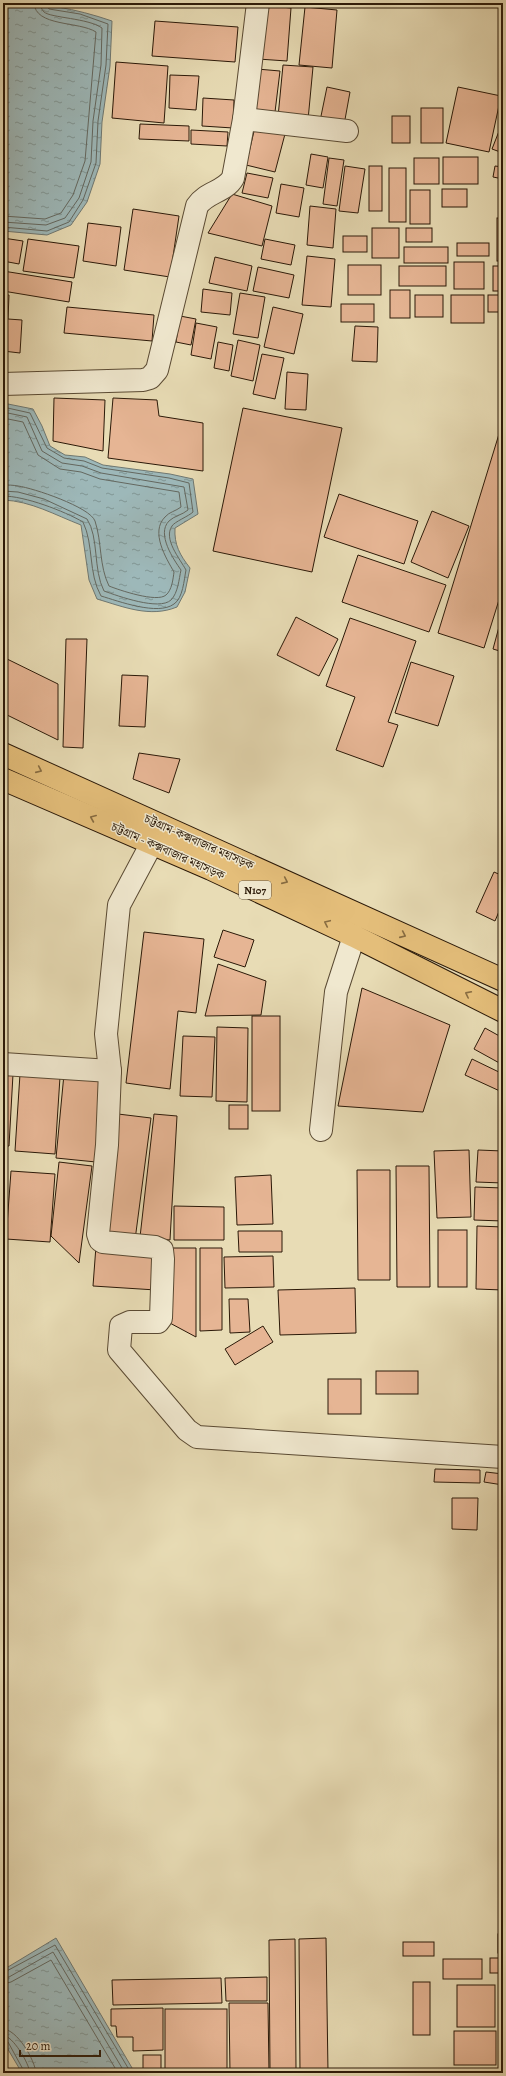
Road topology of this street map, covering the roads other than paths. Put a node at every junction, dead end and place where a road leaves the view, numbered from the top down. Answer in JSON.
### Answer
{"nodes":[{"id":1,"x":258,"y":3,"type":"edge"},
{"id":2,"x":244,"y":119,"type":"junction"},
{"id":3,"x":347,"y":131,"type":"dead end"},
{"id":4,"x":3,"y":384,"type":"edge"},
{"id":5,"x":3,"y":754,"type":"edge"},
{"id":6,"x":3,"y":779,"type":"edge"},
{"id":7,"x":152,"y":843,"type":"junction"},
{"id":8,"x":354,"y":936,"type":"junction"},
{"id":9,"x":503,"y":980,"type":"edge"},
{"id":10,"x":503,"y":1011,"type":"edge"},
{"id":11,"x":3,"y":1064,"type":"edge"},
{"id":12,"x":110,"y":1071,"type":"junction"},
{"id":13,"x":321,"y":1130,"type":"dead end"},
{"id":14,"x":503,"y":1457,"type":"edge"}],
"edges":[{"from":1,"to":2,"type":"street"},
{"from":2,"to":3,"type":"street"},
{"from":2,"to":4,"type":"street"},
{"from":5,"to":9,"type":"highway","name":"চট্টগ্রাম-কক্সবাজার মহাসড়ক","number":"N107","one_way":true},
{"from":7,"to":6,"type":"highway","name":"চট্টগ্রাম - কক্সবাজার মহাসড়ক","number":"N107","one_way":true},
{"from":8,"to":7,"type":"highway","name":"চট্টগ্রাম - কক্সবাজার মহাসড়ক","number":"N107","one_way":true},
{"from":7,"to":12,"type":"street"},
{"from":10,"to":8,"type":"highway","name":"চট্টগ্রাম - কক্সবাজার মহাসড়ক","number":"N107","one_way":true},
{"from":8,"to":13,"type":"street"},
{"from":11,"to":12,"type":"street"},
{"from":12,"to":14,"type":"street"}]}
